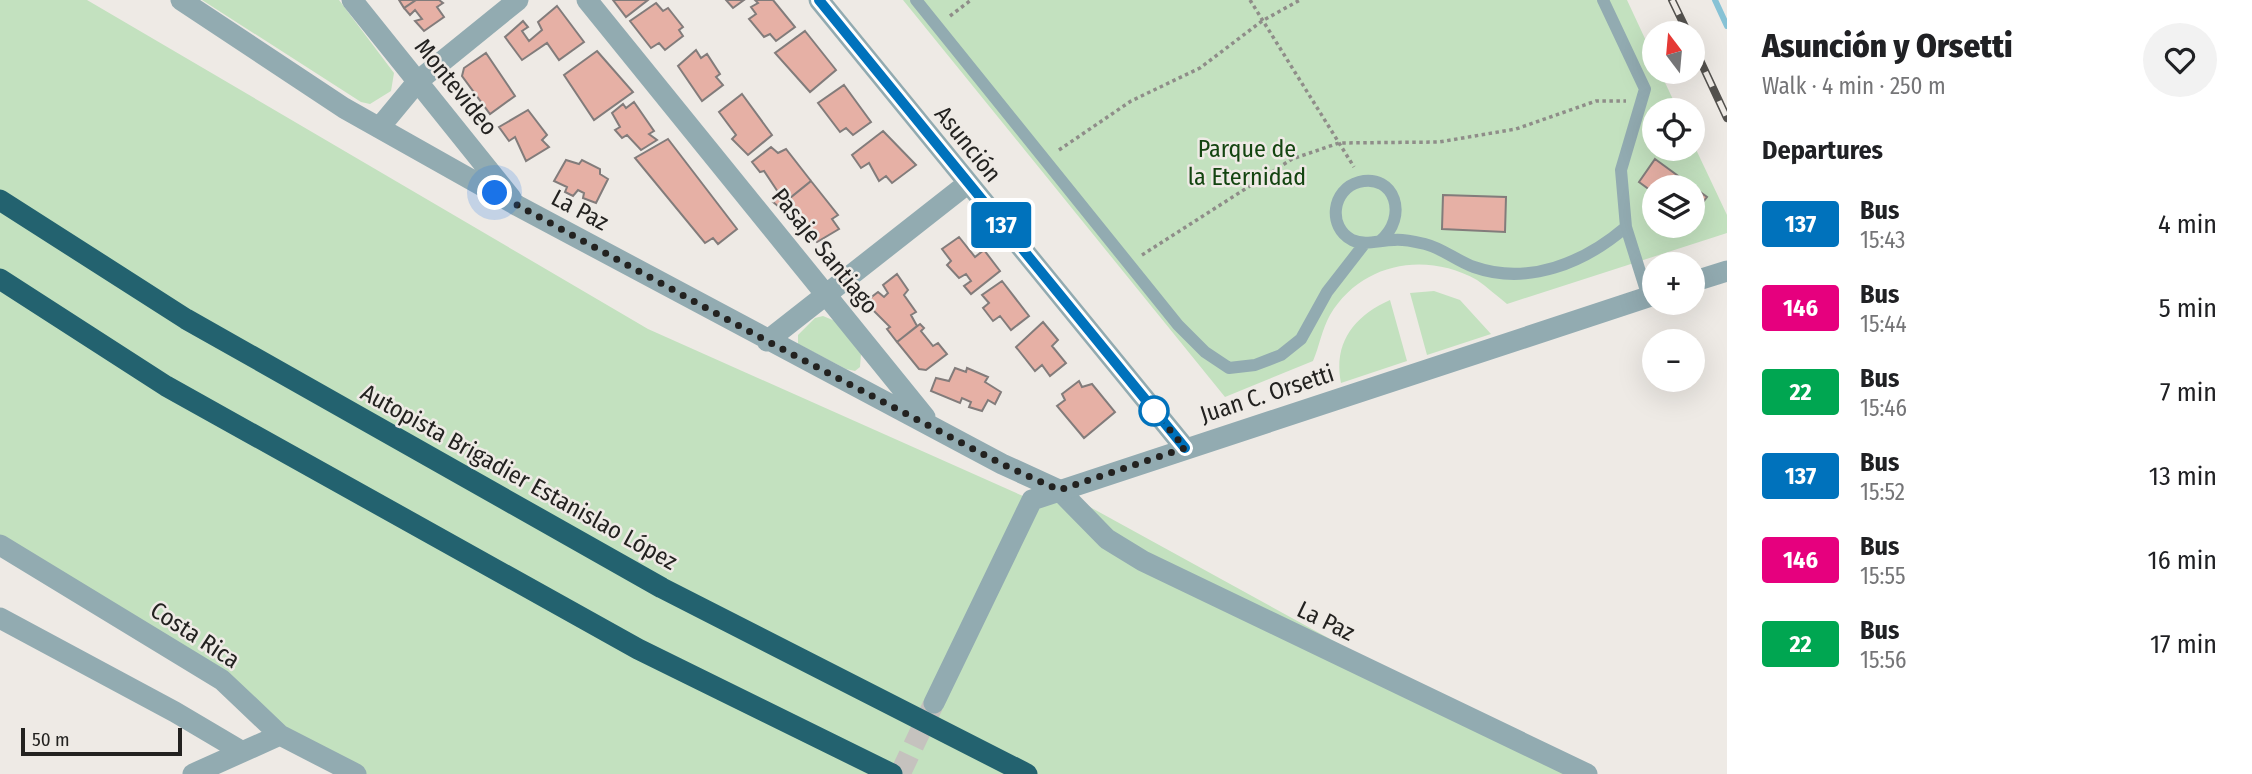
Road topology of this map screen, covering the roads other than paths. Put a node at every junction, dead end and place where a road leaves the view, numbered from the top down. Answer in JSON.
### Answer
{"nodes":[{"id":1,"x":181,"y":0,"type":"edge"},
{"id":2,"x":352,"y":0,"type":"edge"},
{"id":3,"x":519,"y":0,"type":"edge"},
{"id":4,"x":587,"y":0,"type":"edge"},
{"id":5,"x":819,"y":0,"type":"edge"},
{"id":6,"x":916,"y":0,"type":"edge"},
{"id":7,"x":1603,"y":0,"type":"edge"},
{"id":8,"x":418,"y":81,"type":"junction"},
{"id":9,"x":379,"y":128,"type":"junction"},
{"id":10,"x":967,"y":184,"type":"junction"},
{"id":11,"x":0,"y":200,"type":"edge"},
{"id":12,"x":518,"y":206,"type":"junction"},
{"id":13,"x":1626,"y":227,"type":"junction"},
{"id":14,"x":1380,"y":241,"type":"junction"},
{"id":15,"x":1365,"y":243,"type":"junction"},
{"id":16,"x":1642,"y":271,"type":"edge"},
{"id":17,"x":1727,"y":271,"type":"edge"},
{"id":18,"x":1705,"y":278,"type":"edge"},
{"id":19,"x":0,"y":279,"type":"edge"},
{"id":20,"x":827,"y":294,"type":"junction"},
{"id":21,"x":1642,"y":299,"type":"edge"},
{"id":22,"x":767,"y":341,"type":"junction"},
{"id":23,"x":930,"y":424,"type":"junction"},
{"id":24,"x":1185,"y":448,"type":"junction"},
{"id":25,"x":1059,"y":490,"type":"junction"},
{"id":26,"x":0,"y":545,"type":"edge"},
{"id":27,"x":0,"y":618,"type":"edge"},
{"id":28,"x":934,"y":703,"type":"tunnel mouth"},
{"id":29,"x":280,"y":735,"type":"junction"},
{"id":30,"x":241,"y":751,"type":"junction"},
{"id":31,"x":193,"y":774,"type":"edge"},
{"id":32,"x":356,"y":774,"type":"edge"},
{"id":33,"x":892,"y":774,"type":"edge"},
{"id":34,"x":1027,"y":774,"type":"edge"},
{"id":35,"x":1587,"y":774,"type":"edge"}],
"edges":[{"from":1,"to":9,"type":"street","name":"La Paz"},
{"from":2,"to":8,"type":"street","name":"Montevideo"},
{"from":3,"to":8,"type":"street"},
{"from":4,"to":20,"type":"street","name":"Pasaje Santiago"},
{"from":5,"to":10,"type":"street","name":"Asunción"},
{"from":6,"to":15,"type":"lane"},
{"from":7,"to":13,"type":"lane"},
{"from":8,"to":9,"type":"street"},
{"from":8,"to":12,"type":"street","name":"Montevideo"},
{"from":9,"to":12,"type":"street","name":"La Paz"},
{"from":10,"to":20,"type":"street"},
{"from":10,"to":24,"type":"street","name":"Asunción"},
{"from":11,"to":34,"type":"highway","name":"Autopista Brigadier Estanislao López"},
{"from":12,"to":22,"type":"street","name":"La Paz"},
{"from":13,"to":14,"type":"lane"},
{"from":13,"to":16,"type":"lane"},
{"from":14,"to":15,"type":"lane"},
{"from":14,"to":15,"type":"lane"},
{"from":17,"to":18,"type":"street"},
{"from":19,"to":33,"type":"highway"},
{"from":20,"to":22,"type":"street"},
{"from":20,"to":23,"type":"street","name":"Pasaje Santiago"},
{"from":21,"to":24,"type":"street","name":"Juan C. Orsetti"},
{"from":22,"to":23,"type":"street","name":"La Paz"},
{"from":23,"to":25,"type":"street","name":"Pasaje Santiago"},
{"from":24,"to":25,"type":"street","name":"Juan C. Orsetti"},
{"from":25,"to":28,"type":"street","name":"Juan C. Orsetti"},
{"from":25,"to":35,"type":"street","name":"La Paz"},
{"from":26,"to":29,"type":"street","name":"Costa Rica"},
{"from":27,"to":30,"type":"street"},
{"from":29,"to":30,"type":"street"},
{"from":29,"to":32,"type":"street","name":"Costa Rica"},
{"from":30,"to":31,"type":"street"}]}
